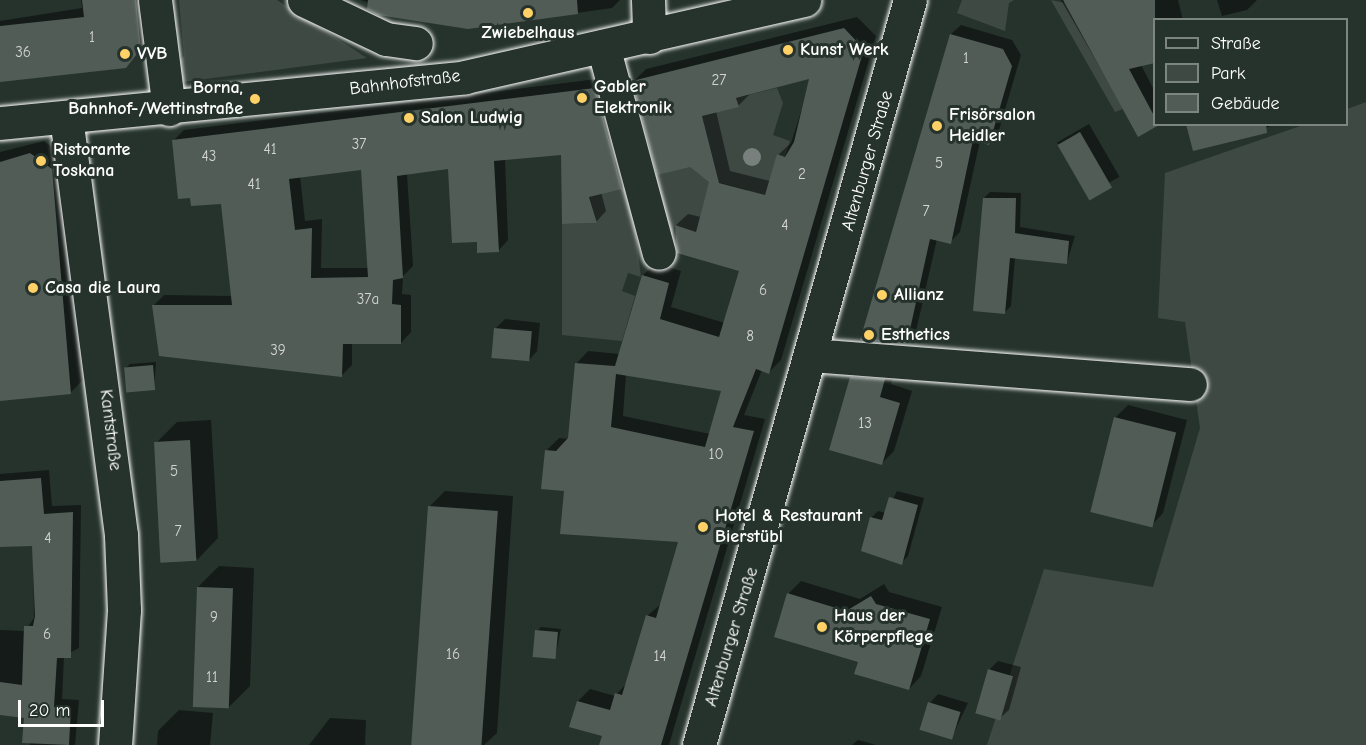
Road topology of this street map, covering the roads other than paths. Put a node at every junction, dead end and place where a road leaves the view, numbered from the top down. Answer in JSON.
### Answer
{"nodes":[{"id":1,"x":155,"y":0,"type":"edge"},
{"id":2,"x":304,"y":0,"type":"edge"},
{"id":3,"x":648,"y":0,"type":"edge"},
{"id":4,"x":804,"y":0,"type":"edge"},
{"id":5,"x":910,"y":0,"type":"edge"},
{"id":6,"x":649,"y":37,"type":"junction"},
{"id":7,"x":416,"y":43,"type":"dead end"},
{"id":8,"x":603,"y":46,"type":"junction"},
{"id":9,"x":169,"y":110,"type":"junction"},
{"id":10,"x":66,"y":117,"type":"junction"},
{"id":11,"x":0,"y":123,"type":"edge"},
{"id":12,"x":659,"y":253,"type":"dead end"},
{"id":13,"x":811,"y":355,"type":"junction"},
{"id":14,"x":1190,"y":384,"type":"dead end"},
{"id":15,"x":115,"y":745,"type":"edge"},
{"id":16,"x":699,"y":745,"type":"edge"}],
"edges":[{"from":1,"to":9,"type":"street"},
{"from":2,"to":7,"type":"street"},
{"from":3,"to":6,"type":"street"},
{"from":4,"to":6,"type":"street","name":"Bahnhofstraße"},
{"from":5,"to":13,"type":"street","name":"Altenburger Straße"},
{"from":6,"to":8,"type":"street","name":"Bahnhofstraße"},
{"from":8,"to":9,"type":"street","name":"Bahnhofstraße"},
{"from":8,"to":12,"type":"street"},
{"from":9,"to":10,"type":"street","name":"Bahnhofstraße"},
{"from":10,"to":11,"type":"street","name":"Bahnhofstraße"},
{"from":10,"to":15,"type":"street","name":"Kantstraße"},
{"from":13,"to":14,"type":"street"},
{"from":13,"to":16,"type":"street","name":"Altenburger Straße"}]}
